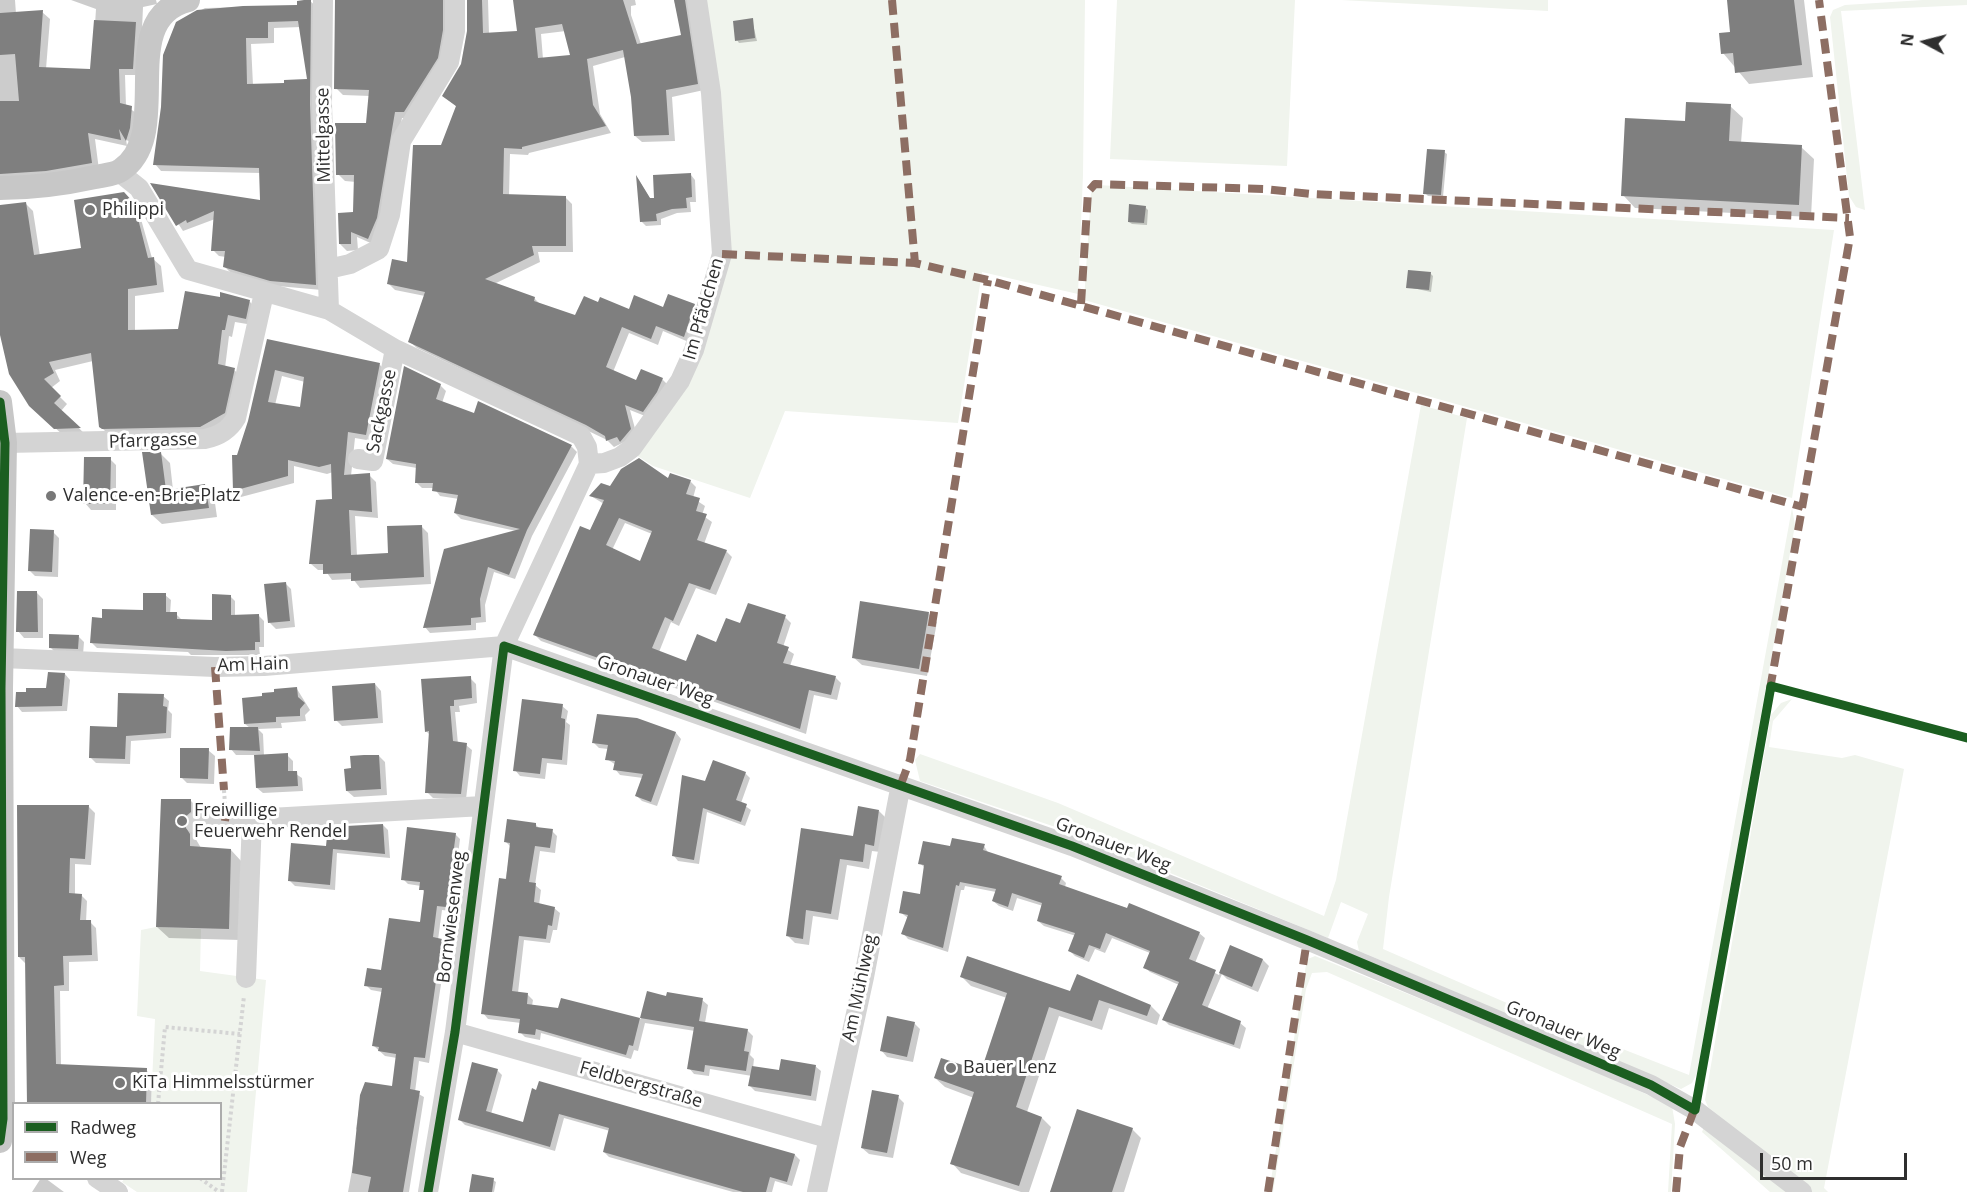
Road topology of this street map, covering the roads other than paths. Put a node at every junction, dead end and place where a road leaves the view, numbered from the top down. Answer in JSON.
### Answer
{"nodes":[{"id":1,"x":188,"y":0,"type":"edge"},
{"id":2,"x":323,"y":0,"type":"edge"},
{"id":3,"x":455,"y":0,"type":"edge"},
{"id":4,"x":697,"y":0,"type":"edge"},
{"id":5,"x":119,"y":172,"type":"junction"},
{"id":6,"x":0,"y":188,"type":"edge"},
{"id":7,"x":328,"y":269,"type":"junction"},
{"id":8,"x":264,"y":293,"type":"junction"},
{"id":9,"x":329,"y":310,"type":"junction"},
{"id":10,"x":395,"y":349,"type":"junction"},
{"id":11,"x":0,"y":402,"type":"edge"},
{"id":12,"x":5,"y":443,"type":"junction"},
{"id":13,"x":358,"y":459,"type":"dead end"},
{"id":14,"x":589,"y":464,"type":"junction"},
{"id":15,"x":504,"y":646,"type":"junction"},
{"id":16,"x":2,"y":658,"type":"junction"},
{"id":17,"x":901,"y":784,"type":"junction"},
{"id":18,"x":483,"y":806,"type":"junction"},
{"id":19,"x":252,"y":819,"type":"junction"},
{"id":20,"x":195,"y":823,"type":"dead end"},
{"id":21,"x":1,"y":898,"type":"edge"},
{"id":22,"x":246,"y":978,"type":"road end"},
{"id":23,"x":455,"y":1032,"type":"junction"},
{"id":24,"x":5,"y":1129,"type":"edge"},
{"id":25,"x":827,"y":1138,"type":"junction"},
{"id":26,"x":99,"y":1180,"type":"edge"},
{"id":27,"x":118,"y":1192,"type":"edge"},
{"id":28,"x":428,"y":1192,"type":"edge"},
{"id":29,"x":817,"y":1192,"type":"edge"},
{"id":30,"x":1802,"y":1192,"type":"edge"}],
"edges":[{"from":1,"to":5,"type":"main road"},
{"from":2,"to":7,"type":"street","name":"Mittelgasse"},
{"from":3,"to":7,"type":"street"},
{"from":4,"to":14,"type":"street","name":"Im Pfädchen"},
{"from":5,"to":6,"type":"main road"},
{"from":5,"to":8,"type":"street"},
{"from":7,"to":9,"type":"street","name":"Mittelgasse"},
{"from":8,"to":9,"type":"street"},
{"from":8,"to":12,"type":"street","name":"Pfarrgasse"},
{"from":9,"to":10,"type":"street"},
{"from":10,"to":13,"type":"street","name":"Sackgasse"},
{"from":10,"to":14,"type":"street"},
{"from":11,"to":12,"type":"main road"},
{"from":12,"to":16,"type":"main road"},
{"from":14,"to":15,"type":"street"},
{"from":15,"to":16,"type":"street","name":"Am Hain"},
{"from":15,"to":17,"type":"street","name":"Gronauer Weg"},
{"from":15,"to":18,"type":"street","name":"Bornwiesenweg"},
{"from":16,"to":21,"type":"main road"},
{"from":17,"to":25,"type":"street","name":"Am Mühlweg"},
{"from":17,"to":30,"type":"street","name":"Gronauer Weg"},
{"from":18,"to":19,"type":"street"},
{"from":18,"to":23,"type":"street","name":"Bornwiesenweg"},
{"from":19,"to":20,"type":"street"},
{"from":19,"to":22,"type":"street"},
{"from":21,"to":24,"type":"main road"},
{"from":23,"to":25,"type":"street","name":"Feldbergstraße"},
{"from":23,"to":28,"type":"street","name":"Bornwiesenweg"},
{"from":25,"to":29,"type":"street","name":"Am Mühlweg"},
{"from":26,"to":27,"type":"street"}]}
